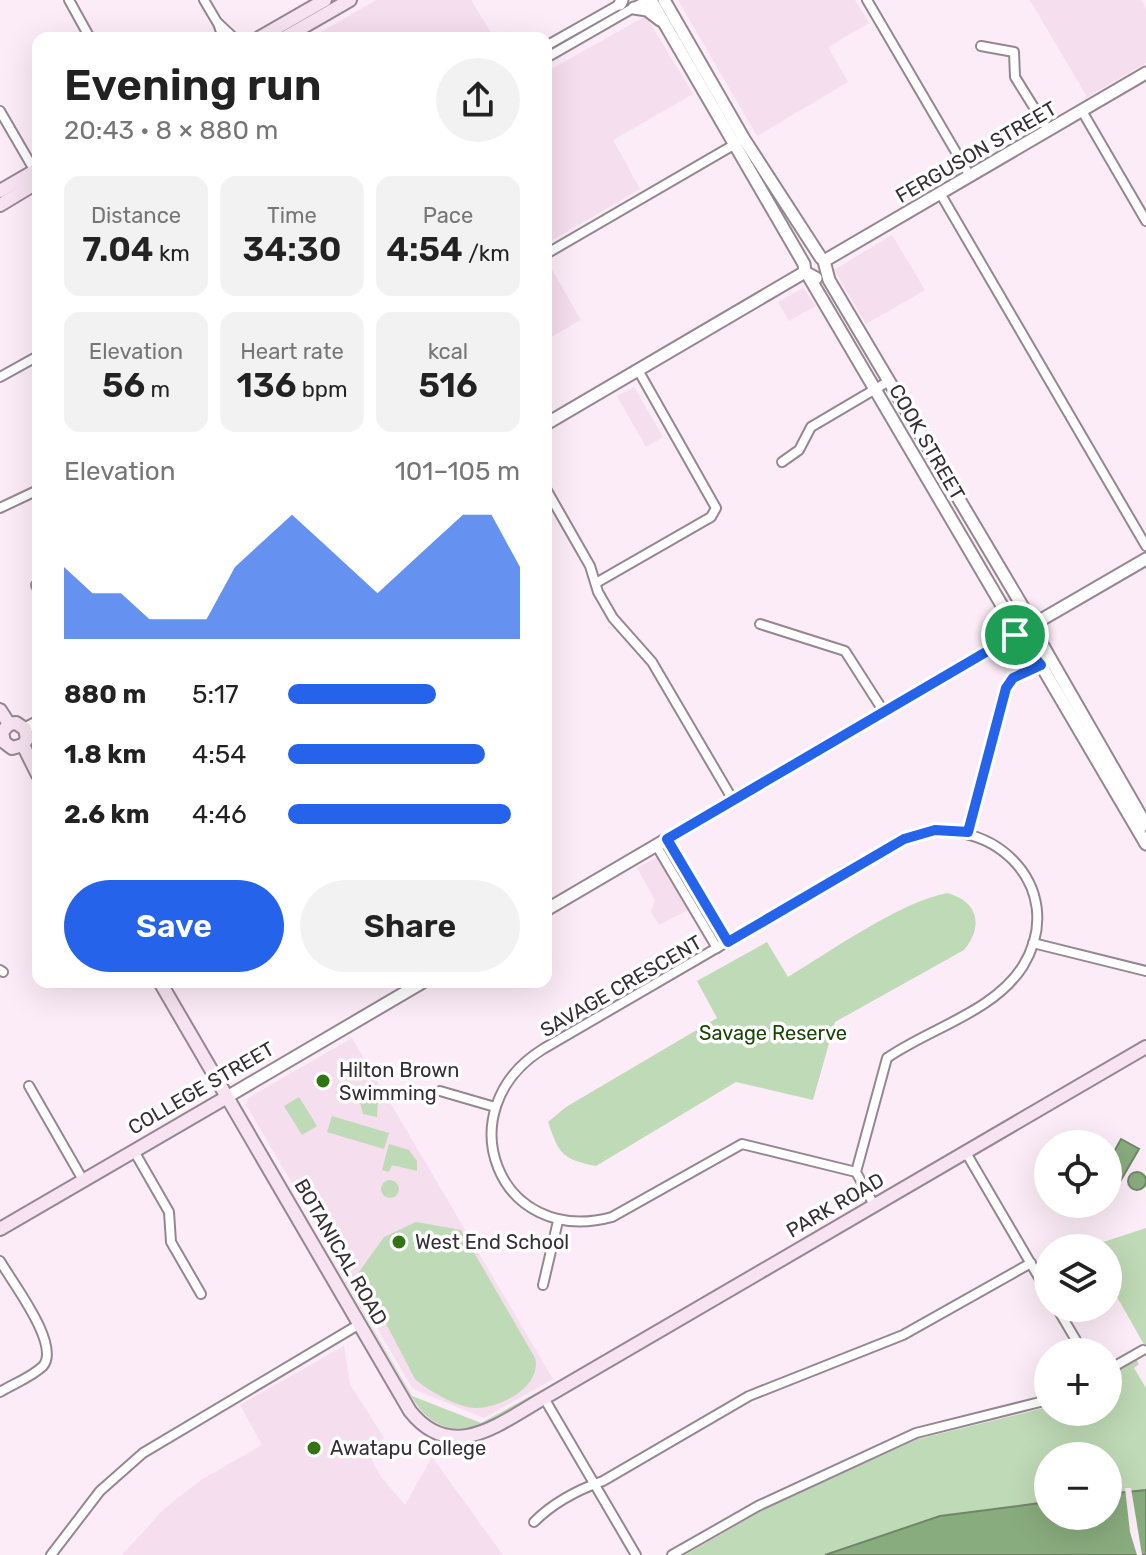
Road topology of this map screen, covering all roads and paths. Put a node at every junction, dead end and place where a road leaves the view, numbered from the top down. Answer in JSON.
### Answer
{"nodes":[{"id":1,"x":69,"y":0,"type":"edge"},
{"id":2,"x":204,"y":0,"type":"edge"},
{"id":3,"x":325,"y":0,"type":"edge"},
{"id":4,"x":350,"y":0,"type":"edge"},
{"id":5,"x":649,"y":0,"type":"edge"},
{"id":6,"x":867,"y":0,"type":"edge"},
{"id":7,"x":665,"y":1,"type":"edge"},
{"id":8,"x":626,"y":3,"type":"edge"},
{"id":9,"x":217,"y":22,"type":"junction"},
{"id":10,"x":666,"y":26,"type":"junction"},
{"id":11,"x":302,"y":27,"type":"junction"},
{"id":12,"x":87,"y":32,"type":"edge"},
{"id":13,"x":221,"y":32,"type":"edge"},
{"id":14,"x":228,"y":32,"type":"edge"},
{"id":15,"x":269,"y":32,"type":"edge"},
{"id":16,"x":289,"y":32,"type":"edge"},
{"id":17,"x":294,"y":32,"type":"edge"},
{"id":18,"x":682,"y":42,"type":"junction"},
{"id":19,"x":552,"y":43,"type":"edge"},
{"id":20,"x":981,"y":46,"type":"dead end"},
{"id":21,"x":552,"y":54,"type":"edge"},
{"id":22,"x":1146,"y":73,"type":"edge"},
{"id":23,"x":0,"y":111,"type":"edge"},
{"id":24,"x":1082,"y":111,"type":"junction"},
{"id":25,"x":1048,"y":130,"type":"junction"},
{"id":26,"x":739,"y":142,"type":"junction"},
{"id":27,"x":32,"y":166,"type":"edge"},
{"id":28,"x":970,"y":176,"type":"junction"},
{"id":29,"x":32,"y":177,"type":"edge"},
{"id":30,"x":32,"y":179,"type":"edge"},
{"id":31,"x":0,"y":191,"type":"edge"},
{"id":32,"x":940,"y":193,"type":"junction"},
{"id":33,"x":0,"y":205,"type":"edge"},
{"id":34,"x":1146,"y":221,"type":"edge"},
{"id":35,"x":552,"y":251,"type":"edge"},
{"id":36,"x":823,"y":263,"type":"junction"},
{"id":37,"x":806,"y":271,"type":"junction"},
{"id":38,"x":32,"y":359,"type":"edge"},
{"id":39,"x":638,"y":370,"type":"junction"},
{"id":40,"x":0,"y":377,"type":"edge"},
{"id":41,"x":889,"y":381,"type":"junction"},
{"id":42,"x":875,"y":390,"type":"junction"},
{"id":43,"x":552,"y":420,"type":"edge"},
{"id":44,"x":782,"y":462,"type":"dead end"},
{"id":45,"x":32,"y":493,"type":"edge"},
{"id":46,"x":552,"y":500,"type":"edge"},
{"id":47,"x":0,"y":508,"type":"edge"},
{"id":48,"x":1146,"y":546,"type":"edge"},
{"id":49,"x":1146,"y":559,"type":"edge"},
{"id":50,"x":596,"y":583,"type":"junction"},
{"id":51,"x":760,"y":624,"type":"dead end"},
{"id":52,"x":1033,"y":625,"type":"junction"},
{"id":53,"x":1017,"y":633,"type":"junction"},
{"id":54,"x":1047,"y":669,"type":"junction"},
{"id":55,"x":0,"y":710,"type":"edge"},
{"id":56,"x":884,"y":712,"type":"junction"},
{"id":57,"x":9,"y":724,"type":"junction"},
{"id":58,"x":32,"y":725,"type":"edge"},
{"id":59,"x":25,"y":729,"type":"junction"},
{"id":60,"x":2,"y":743,"type":"edge"},
{"id":61,"x":23,"y":745,"type":"junction"},
{"id":62,"x":32,"y":763,"type":"edge"},
{"id":63,"x":733,"y":800,"type":"junction"},
{"id":64,"x":1132,"y":810,"type":"junction"},
{"id":65,"x":1146,"y":825,"type":"edge"},
{"id":66,"x":968,"y":832,"type":"junction"},
{"id":67,"x":662,"y":842,"type":"junction"},
{"id":68,"x":1146,"y":844,"type":"edge"},
{"id":69,"x":552,"y":906,"type":"edge"},
{"id":70,"x":728,"y":942,"type":"junction"},
{"id":71,"x":1033,"y":943,"type":"junction"},
{"id":72,"x":717,"y":948,"type":"junction"},
{"id":73,"x":1146,"y":971,"type":"edge"},
{"id":74,"x":163,"y":988,"type":"edge"},
{"id":75,"x":413,"y":988,"type":"edge"},
{"id":76,"x":1146,"y":1047,"type":"edge"},
{"id":77,"x":29,"y":1086,"type":"dead end"},
{"id":78,"x":440,"y":1091,"type":"dead end"},
{"id":79,"x":227,"y":1097,"type":"junction"},
{"id":80,"x":495,"y":1107,"type":"junction"},
{"id":81,"x":134,"y":1151,"type":"junction"},
{"id":82,"x":965,"y":1151,"type":"junction"},
{"id":83,"x":856,"y":1172,"type":"junction"},
{"id":84,"x":83,"y":1180,"type":"junction"},
{"id":85,"x":874,"y":1205,"type":"junction"},
{"id":86,"x":558,"y":1221,"type":"junction"},
{"id":87,"x":0,"y":1229,"type":"edge"},
{"id":88,"x":0,"y":1261,"type":"edge"},
{"id":89,"x":1031,"y":1263,"type":"junction"},
{"id":90,"x":1034,"y":1268,"type":"edge"},
{"id":91,"x":543,"y":1285,"type":"dead end"},
{"id":92,"x":201,"y":1294,"type":"dead end"},
{"id":93,"x":358,"y":1325,"type":"junction"},
{"id":94,"x":1143,"y":1350,"type":"dead end"},
{"id":95,"x":1122,"y":1362,"type":"edge"},
{"id":96,"x":0,"y":1392,"type":"edge"},
{"id":97,"x":544,"y":1398,"type":"junction"},
{"id":98,"x":1034,"y":1404,"type":"edge"},
{"id":99,"x":594,"y":1484,"type":"junction"},
{"id":100,"x":534,"y":1522,"type":"dead end"},
{"id":101,"x":51,"y":1555,"type":"edge"},
{"id":102,"x":636,"y":1555,"type":"edge"},
{"id":103,"x":672,"y":1555,"type":"edge"}],
"edges":[{"from":1,"to":12,"type":"street"},
{"from":2,"to":9,"type":"street"},
{"from":3,"to":15,"type":"main road"},
{"from":4,"to":11,"type":"main road"},
{"from":5,"to":8,"type":"street"},
{"from":5,"to":10,"type":"street","name":"COOK STREET"},
{"from":6,"to":28,"type":"street"},
{"from":7,"to":18,"type":"street","name":"COOK STREET"},
{"from":8,"to":10,"type":"street"},
{"from":8,"to":19,"type":"street"},
{"from":8,"to":21,"type":"street"},
{"from":9,"to":13,"type":"street"},
{"from":9,"to":14,"type":"street"},
{"from":10,"to":18,"type":"street","name":"COOK STREET"},
{"from":11,"to":16,"type":"main road"},
{"from":11,"to":17,"type":"main road"},
{"from":18,"to":26,"type":"street","name":"COOK STREET"},
{"from":20,"to":25,"type":"street"},
{"from":22,"to":24,"type":"street","name":"FERGUSON STREET"},
{"from":23,"to":27,"type":"street"},
{"from":24,"to":25,"type":"street","name":"FERGUSON STREET"},
{"from":24,"to":34,"type":"street"},
{"from":25,"to":28,"type":"street","name":"FERGUSON STREET"},
{"from":26,"to":35,"type":"street"},
{"from":26,"to":36,"type":"street","name":"COOK STREET"},
{"from":26,"to":37,"type":"street","name":"COOK STREET"},
{"from":28,"to":32,"type":"street","name":"FERGUSON STREET"},
{"from":29,"to":31,"type":"main road"},
{"from":30,"to":33,"type":"main road"},
{"from":32,"to":36,"type":"street","name":"FERGUSON STREET"},
{"from":32,"to":48,"type":"street"},
{"from":36,"to":37,"type":"street"},
{"from":36,"to":37,"type":"street"},
{"from":36,"to":41,"type":"street","name":"COOK STREET"},
{"from":37,"to":39,"type":"street"},
{"from":37,"to":42,"type":"street","name":"COOK STREET"},
{"from":38,"to":40,"type":"street"},
{"from":39,"to":43,"type":"street"},
{"from":39,"to":50,"type":"street"},
{"from":41,"to":42,"type":"street"},
{"from":41,"to":52,"type":"street","name":"COOK STREET"},
{"from":42,"to":44,"type":"street"},
{"from":42,"to":53,"type":"street","name":"COOK STREET"},
{"from":45,"to":47,"type":"street"},
{"from":46,"to":50,"type":"street"},
{"from":49,"to":52,"type":"street"},
{"from":50,"to":63,"type":"street"},
{"from":51,"to":56,"type":"street"},
{"from":52,"to":53,"type":"street"},
{"from":52,"to":53,"type":"street"},
{"from":52,"to":54,"type":"street","name":"COOK STREET"},
{"from":53,"to":54,"type":"street","name":"COOK STREET"},
{"from":53,"to":56,"type":"street"},
{"from":54,"to":64,"type":"street","name":"COOK STREET"},
{"from":54,"to":66,"type":"street"},
{"from":55,"to":57,"type":"main road"},
{"from":56,"to":63,"type":"street"},
{"from":57,"to":59,"type":"main road"},
{"from":57,"to":60,"type":"main road"},
{"from":58,"to":59,"type":"street"},
{"from":59,"to":61,"type":"main road"},
{"from":60,"to":61,"type":"main road"},
{"from":61,"to":62,"type":"main road"},
{"from":63,"to":67,"type":"street"},
{"from":64,"to":65,"type":"street","name":"COOK STREET"},
{"from":64,"to":68,"type":"street","name":"COOK STREET"},
{"from":66,"to":70,"type":"street","name":"SAVAGE CRESCENT"},
{"from":66,"to":71,"type":"street","name":"SAVAGE CRESCENT"},
{"from":67,"to":69,"type":"street"},
{"from":67,"to":70,"type":"street"},
{"from":67,"to":72,"type":"street"},
{"from":70,"to":72,"type":"street","name":"SAVAGE CRESCENT"},
{"from":71,"to":73,"type":"street"},
{"from":71,"to":83,"type":"street"},
{"from":72,"to":80,"type":"street","name":"SAVAGE CRESCENT"},
{"from":74,"to":79,"type":"main road","name":"BOTANICAL ROAD"},
{"from":75,"to":79,"type":"street","name":"COLLEGE STREET"},
{"from":76,"to":82,"type":"main road","name":"PARK ROAD"},
{"from":77,"to":84,"type":"street"},
{"from":78,"to":80,"type":"street"},
{"from":79,"to":81,"type":"main road","name":"COLLEGE STREET"},
{"from":79,"to":93,"type":"main road","name":"BOTANICAL ROAD"},
{"from":80,"to":86,"type":"street","name":"SAVAGE CRESCENT"},
{"from":81,"to":84,"type":"main road","name":"COLLEGE STREET"},
{"from":81,"to":92,"type":"street"},
{"from":82,"to":85,"type":"main road","name":"PARK ROAD"},
{"from":82,"to":89,"type":"street"},
{"from":83,"to":85,"type":"street"},
{"from":83,"to":86,"type":"street"},
{"from":84,"to":87,"type":"main road","name":"COLLEGE STREET"},
{"from":85,"to":97,"type":"main road","name":"PARK ROAD"},
{"from":86,"to":91,"type":"street"},
{"from":88,"to":96,"type":"street"},
{"from":89,"to":90,"type":"street"},
{"from":89,"to":99,"type":"street"},
{"from":93,"to":97,"type":"main road","name":"BOTANICAL ROAD"},
{"from":93,"to":101,"type":"street"},
{"from":94,"to":95,"type":"street"},
{"from":97,"to":99,"type":"street"},
{"from":98,"to":103,"type":"street"},
{"from":99,"to":100,"type":"street"},
{"from":99,"to":102,"type":"street"}]}
